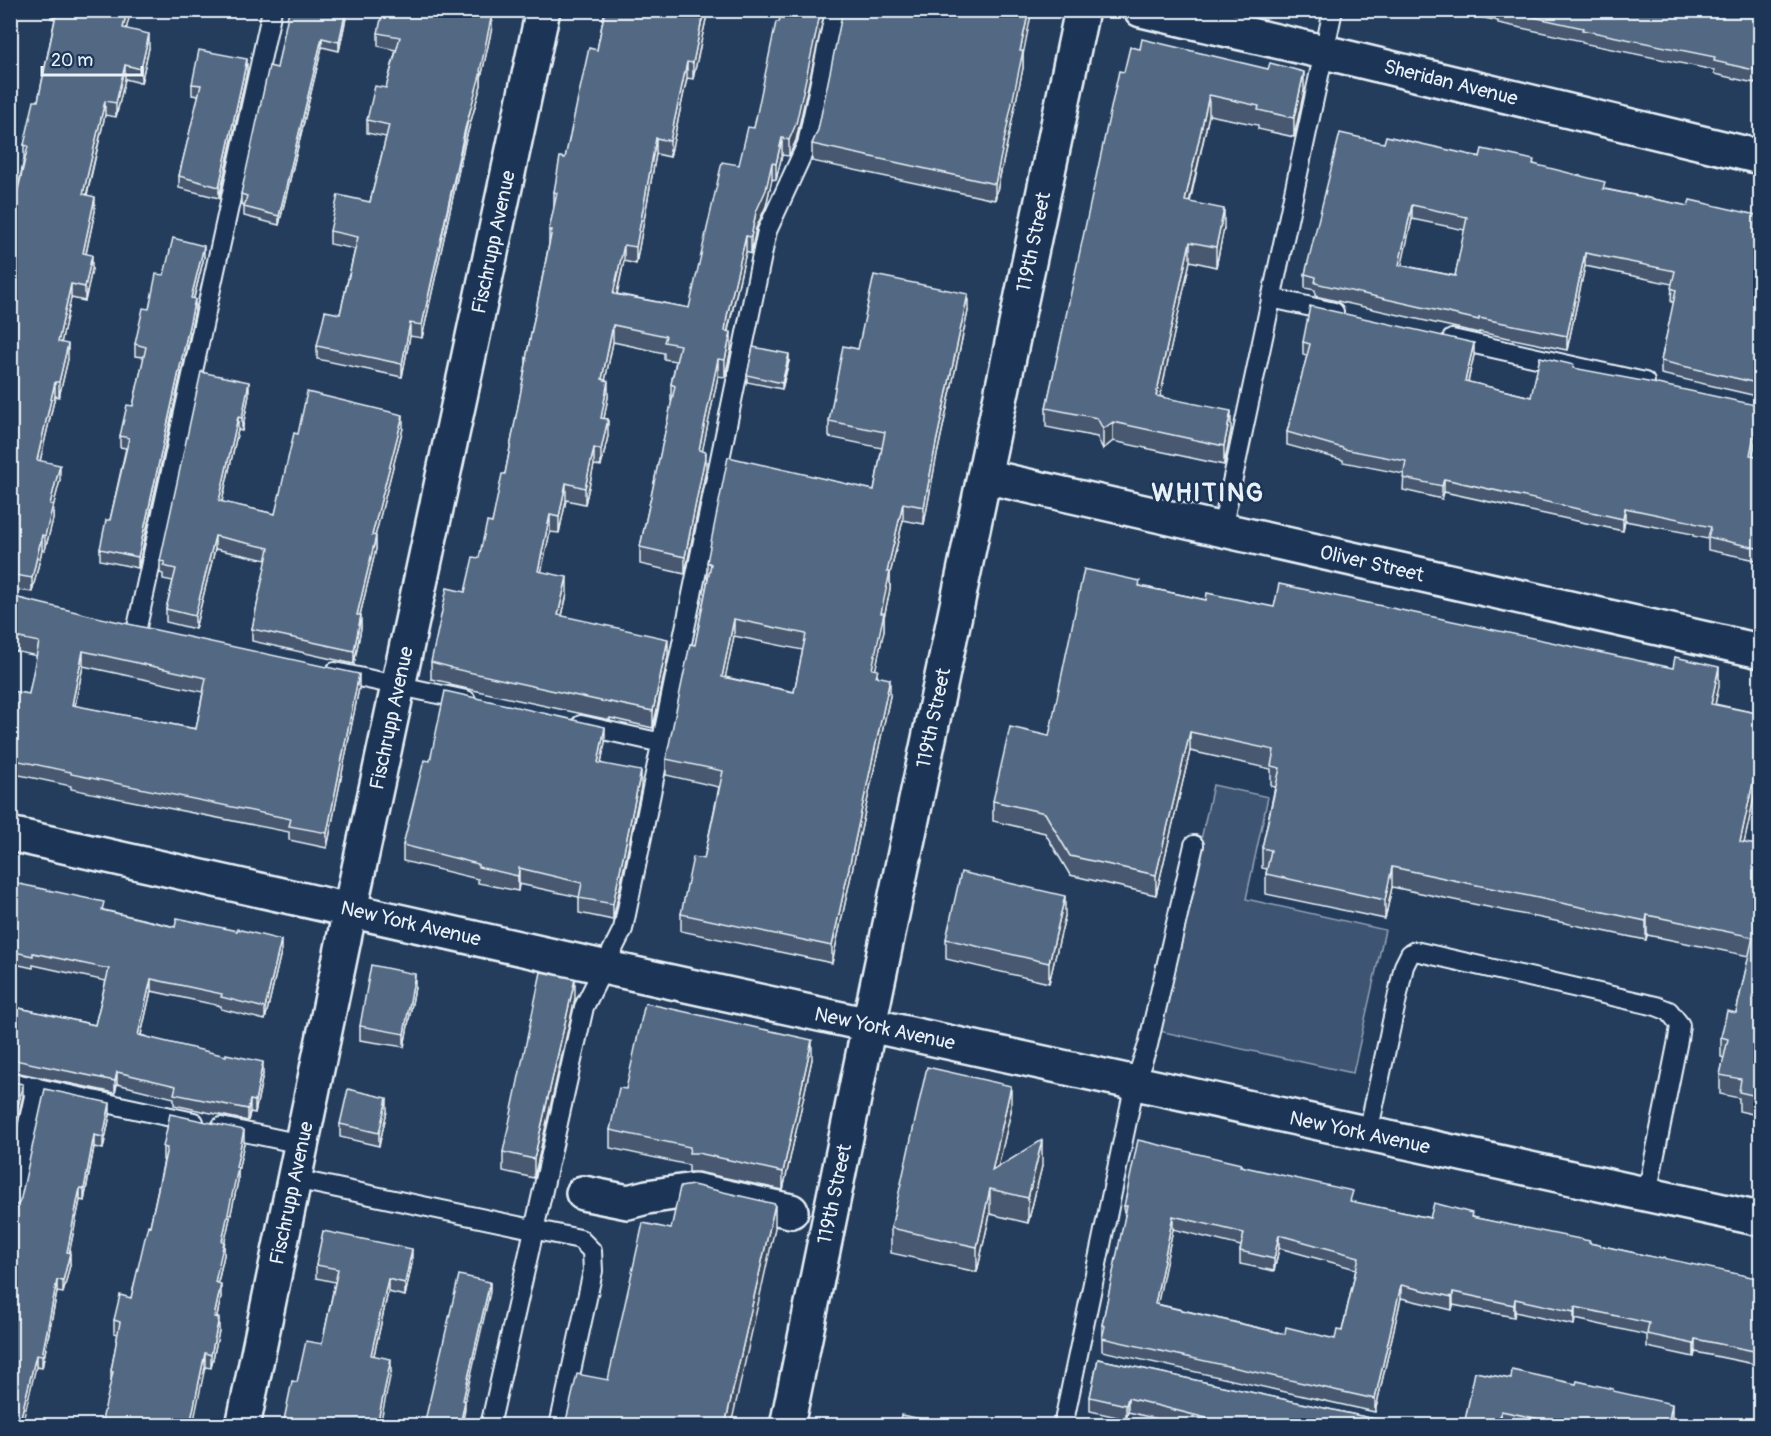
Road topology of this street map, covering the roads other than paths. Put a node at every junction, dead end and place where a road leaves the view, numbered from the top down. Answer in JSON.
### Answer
{"nodes":[{"id":1,"x":272,"y":10,"type":"edge"},
{"id":2,"x":543,"y":10,"type":"edge"},
{"id":3,"x":835,"y":10,"type":"edge"},
{"id":4,"x":1082,"y":10,"type":"edge"},
{"id":5,"x":1141,"y":10,"type":"edge"},
{"id":6,"x":1333,"y":10,"type":"edge"},
{"id":7,"x":1324,"y":52,"type":"junction"},
{"id":8,"x":1761,"y":157,"type":"edge"},
{"id":9,"x":1271,"y":298,"type":"junction"},
{"id":10,"x":1353,"y":316,"type":"edge"},
{"id":11,"x":1434,"y":334,"type":"edge"},
{"id":12,"x":1667,"y":387,"type":"edge"},
{"id":13,"x":984,"y":476,"type":"junction"},
{"id":14,"x":1222,"y":529,"type":"junction"},
{"id":15,"x":138,"y":627,"type":"edge"},
{"id":16,"x":1761,"y":651,"type":"edge"},
{"id":17,"x":322,"y":669,"type":"edge"},
{"id":18,"x":398,"y":686,"type":"junction"},
{"id":19,"x":479,"y":703,"type":"edge"},
{"id":20,"x":559,"y":720,"type":"edge"},
{"id":21,"x":662,"y":743,"type":"junction"},
{"id":22,"x":10,"y":834,"type":"edge"},
{"id":23,"x":1194,"y":844,"type":"dead end"},
{"id":24,"x":350,"y":910,"type":"junction"},
{"id":25,"x":603,"y":967,"type":"junction"},
{"id":26,"x":869,"y":1024,"type":"junction"},
{"id":27,"x":10,"y":1082,"type":"edge"},
{"id":28,"x":1135,"y":1083,"type":"junction"},
{"id":29,"x":36,"y":1088,"type":"junction"},
{"id":30,"x":1368,"y":1133,"type":"junction"},
{"id":31,"x":301,"y":1144,"type":"junction"},
{"id":32,"x":294,"y":1179,"type":"junction"},
{"id":33,"x":584,"y":1192,"type":"dead end"},
{"id":34,"x":1647,"y":1194,"type":"junction"},
{"id":35,"x":10,"y":1208,"type":"edge"},
{"id":36,"x":791,"y":1211,"type":"dead end"},
{"id":37,"x":1761,"y":1219,"type":"edge"},
{"id":38,"x":535,"y":1230,"type":"junction"},
{"id":39,"x":243,"y":1425,"type":"edge"},
{"id":40,"x":490,"y":1425,"type":"edge"},
{"id":41,"x":559,"y":1425,"type":"edge"},
{"id":42,"x":787,"y":1425,"type":"edge"},
{"id":43,"x":1063,"y":1425,"type":"edge"}],
"edges":[{"from":1,"to":15,"type":"lane"},
{"from":2,"to":18,"type":"street","name":"Fischrupp Avenue"},
{"from":3,"to":21,"type":"lane"},
{"from":4,"to":13,"type":"street","name":"119th Street"},
{"from":5,"to":7,"type":"street","name":"Sheridan Avenue"},
{"from":6,"to":7,"type":"lane"},
{"from":7,"to":8,"type":"street","name":"Sheridan Avenue"},
{"from":7,"to":9,"type":"lane"},
{"from":9,"to":10,"type":"lane"},
{"from":9,"to":14,"type":"lane"},
{"from":11,"to":12,"type":"lane"},
{"from":13,"to":14,"type":"street","name":"Oliver Street"},
{"from":13,"to":26,"type":"street","name":"119th Street"},
{"from":14,"to":16,"type":"street","name":"Oliver Street"},
{"from":17,"to":18,"type":"lane"},
{"from":18,"to":19,"type":"lane"},
{"from":18,"to":24,"type":"street","name":"Fischrupp Avenue"},
{"from":20,"to":21,"type":"lane"},
{"from":21,"to":25,"type":"lane"},
{"from":22,"to":24,"type":"street","name":"New York Avenue"},
{"from":23,"to":28,"type":"lane"},
{"from":24,"to":25,"type":"street","name":"New York Avenue"},
{"from":24,"to":31,"type":"street","name":"Fischrupp Avenue"},
{"from":25,"to":26,"type":"street","name":"New York Avenue"},
{"from":25,"to":38,"type":"lane"},
{"from":26,"to":28,"type":"street","name":"New York Avenue"},
{"from":26,"to":42,"type":"street","name":"119th Street"},
{"from":27,"to":29,"type":"lane"},
{"from":28,"to":30,"type":"street","name":"New York Avenue"},
{"from":28,"to":43,"type":"lane"},
{"from":29,"to":31,"type":"lane"},
{"from":29,"to":35,"type":"lane"},
{"from":30,"to":34,"type":"street","name":"New York Avenue"},
{"from":30,"to":34,"type":"lane"},
{"from":31,"to":32,"type":"street","name":"Fischrupp Avenue"},
{"from":32,"to":38,"type":"lane"},
{"from":32,"to":39,"type":"street","name":"Fischrupp Avenue"},
{"from":33,"to":36,"type":"street"},
{"from":34,"to":37,"type":"street","name":"New York Avenue"},
{"from":38,"to":40,"type":"lane"},
{"from":38,"to":41,"type":"lane"}]}
